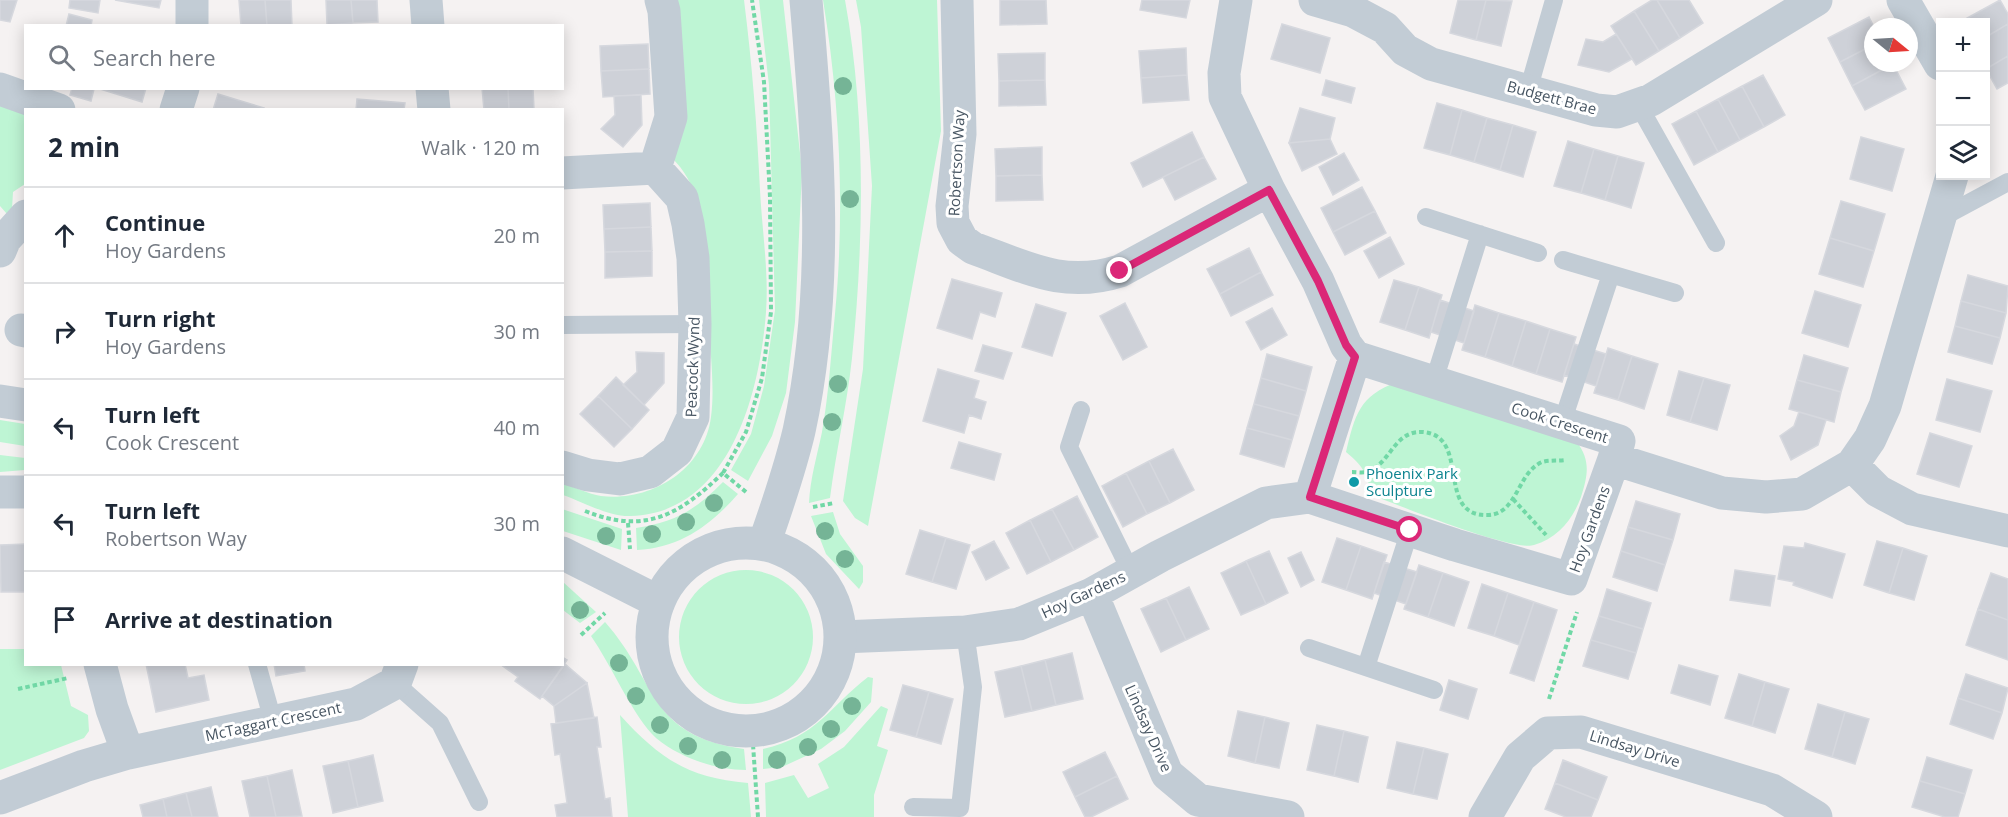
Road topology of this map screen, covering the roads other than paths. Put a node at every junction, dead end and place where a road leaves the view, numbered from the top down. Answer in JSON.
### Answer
{"nodes":[{"id":1,"x":192,"y":0,"type":"edge"},
{"id":2,"x":426,"y":0,"type":"edge"},
{"id":3,"x":661,"y":0,"type":"edge"},
{"id":4,"x":806,"y":0,"type":"edge"},
{"id":5,"x":957,"y":0,"type":"edge"},
{"id":6,"x":1236,"y":0,"type":"edge"},
{"id":7,"x":1315,"y":0,"type":"edge"},
{"id":8,"x":1554,"y":0,"type":"edge"},
{"id":9,"x":1816,"y":0,"type":"edge"},
{"id":10,"x":1903,"y":0,"type":"edge"},
{"id":11,"x":192,"y":24,"type":"edge"},
{"id":12,"x":428,"y":24,"type":"edge"},
{"id":13,"x":1936,"y":56,"type":"edge"},
{"id":14,"x":0,"y":89,"type":"edge"},
{"id":15,"x":182,"y":90,"type":"edge"},
{"id":16,"x":432,"y":90,"type":"edge"},
{"id":17,"x":1528,"y":91,"type":"junction"},
{"id":18,"x":1639,"y":106,"type":"junction"},
{"id":19,"x":53,"y":108,"type":"edge"},
{"id":20,"x":177,"y":108,"type":"edge"},
{"id":21,"x":434,"y":108,"type":"edge"},
{"id":22,"x":655,"y":168,"type":"junction"},
{"id":23,"x":564,"y":173,"type":"edge"},
{"id":24,"x":1951,"y":180,"type":"edge"},
{"id":25,"x":2008,"y":182,"type":"edge"},
{"id":26,"x":1269,"y":190,"type":"junction"},
{"id":27,"x":1426,"y":217,"type":"dead end"},
{"id":28,"x":24,"y":218,"type":"edge"},
{"id":29,"x":1939,"y":219,"type":"junction"},
{"id":30,"x":1479,"y":234,"type":"junction"},
{"id":31,"x":1716,"y":243,"type":"dead end"},
{"id":32,"x":0,"y":251,"type":"edge"},
{"id":33,"x":1538,"y":253,"type":"dead end"},
{"id":34,"x":1563,"y":260,"type":"dead end"},
{"id":35,"x":1611,"y":274,"type":"junction"},
{"id":36,"x":1675,"y":293,"type":"dead end"},
{"id":37,"x":695,"y":324,"type":"junction"},
{"id":38,"x":564,"y":325,"type":"edge"},
{"id":39,"x":1355,"y":357,"type":"junction"},
{"id":40,"x":1434,"y":381,"type":"junction"},
{"id":41,"x":0,"y":401,"type":"edge"},
{"id":42,"x":24,"y":405,"type":"edge"},
{"id":43,"x":1081,"y":410,"type":"dead end"},
{"id":44,"x":1563,"y":423,"type":"junction"},
{"id":45,"x":1608,"y":447,"type":"junction"},
{"id":46,"x":1852,"y":465,"type":"junction"},
{"id":47,"x":564,"y":467,"type":"edge"},
{"id":48,"x":0,"y":492,"type":"edge"},
{"id":49,"x":24,"y":492,"type":"edge"},
{"id":50,"x":1310,"y":497,"type":"junction"},
{"id":51,"x":769,"y":529,"type":"junction"},
{"id":52,"x":1410,"y":530,"type":"junction"},
{"id":53,"x":2008,"y":531,"type":"edge"},
{"id":54,"x":564,"y":554,"type":"edge"},
{"id":55,"x":1131,"y":572,"type":"junction"},
{"id":56,"x":1092,"y":594,"type":"junction"},
{"id":57,"x":659,"y":602,"type":"junction"},
{"id":58,"x":965,"y":632,"type":"junction"},
{"id":59,"x":841,"y":637,"type":"junction"},
{"id":60,"x":1309,"y":648,"type":"dead end"},
{"id":61,"x":257,"y":666,"type":"edge"},
{"id":62,"x":101,"y":667,"type":"edge"},
{"id":63,"x":1366,"y":667,"type":"junction"},
{"id":64,"x":399,"y":674,"type":"edge"},
{"id":65,"x":1434,"y":690,"type":"dead end"},
{"id":66,"x":273,"y":720,"type":"junction"},
{"id":67,"x":128,"y":753,"type":"junction"},
{"id":68,"x":0,"y":798,"type":"edge"},
{"id":69,"x":478,"y":802,"type":"dead end"},
{"id":70,"x":913,"y":807,"type":"dead end"},
{"id":71,"x":1288,"y":817,"type":"edge"},
{"id":72,"x":1485,"y":817,"type":"edge"},
{"id":73,"x":1816,"y":817,"type":"edge"}],
"edges":[{"from":1,"to":11,"type":"street"},
{"from":2,"to":12,"type":"street"},
{"from":3,"to":22,"type":"street"},
{"from":4,"to":51,"type":"street"},
{"from":5,"to":26,"type":"street","name":"Robertson Way"},
{"from":6,"to":26,"type":"street"},
{"from":7,"to":17,"type":"street","name":"Budgett Brae"},
{"from":8,"to":17,"type":"lane"},
{"from":9,"to":18,"type":"street","name":"Budgett Brae"},
{"from":10,"to":13,"type":"street"},
{"from":14,"to":19,"type":"street"},
{"from":15,"to":20,"type":"street"},
{"from":16,"to":21,"type":"street"},
{"from":17,"to":18,"type":"street","name":"Budgett Brae"},
{"from":18,"to":31,"type":"lane"},
{"from":22,"to":23,"type":"street"},
{"from":22,"to":37,"type":"street","name":"Peacock Wynd"},
{"from":24,"to":29,"type":"street","name":"Cook Crescent"},
{"from":25,"to":29,"type":"lane"},
{"from":26,"to":39,"type":"street"},
{"from":27,"to":30,"type":"lane"},
{"from":28,"to":32,"type":"street"},
{"from":29,"to":46,"type":"street","name":"Cook Crescent"},
{"from":30,"to":33,"type":"lane"},
{"from":30,"to":40,"type":"lane"},
{"from":34,"to":35,"type":"lane"},
{"from":35,"to":36,"type":"lane"},
{"from":35,"to":44,"type":"lane"},
{"from":37,"to":38,"type":"lane"},
{"from":37,"to":47,"type":"street","name":"Peacock Wynd"},
{"from":39,"to":40,"type":"street","name":"Cook Crescent"},
{"from":39,"to":50,"type":"street"},
{"from":40,"to":44,"type":"street","name":"Cook Crescent"},
{"from":41,"to":42,"type":"street"},
{"from":43,"to":55,"type":"lane"},
{"from":44,"to":45,"type":"street","name":"Cook Crescent"},
{"from":45,"to":46,"type":"street","name":"Cook Crescent"},
{"from":45,"to":52,"type":"street","name":"Hoy Gardens"},
{"from":46,"to":53,"type":"street"},
{"from":48,"to":49,"type":"street"},
{"from":50,"to":52,"type":"street","name":"Hoy Gardens"},
{"from":50,"to":55,"type":"street","name":"Hoy Gardens"},
{"from":51,"to":57,"type":"street"},
{"from":51,"to":59,"type":"street"},
{"from":52,"to":63,"type":"lane"},
{"from":54,"to":57,"type":"street"},
{"from":55,"to":56,"type":"street","name":"Hoy Gardens"},
{"from":56,"to":58,"type":"street","name":"Hoy Gardens"},
{"from":56,"to":71,"type":"street","name":"Lindsay Drive"},
{"from":57,"to":59,"type":"street"},
{"from":58,"to":59,"type":"street","name":"Hoy Gardens"},
{"from":58,"to":70,"type":"lane"},
{"from":60,"to":63,"type":"lane"},
{"from":61,"to":66,"type":"lane"},
{"from":62,"to":67,"type":"street"},
{"from":63,"to":65,"type":"lane"},
{"from":64,"to":66,"type":"street","name":"McTaggart Crescent"},
{"from":64,"to":69,"type":"lane"},
{"from":66,"to":67,"type":"street","name":"McTaggart Crescent"},
{"from":67,"to":68,"type":"street","name":"McTaggart Crescent"},
{"from":72,"to":73,"type":"street","name":"Lindsay Drive"}]}
